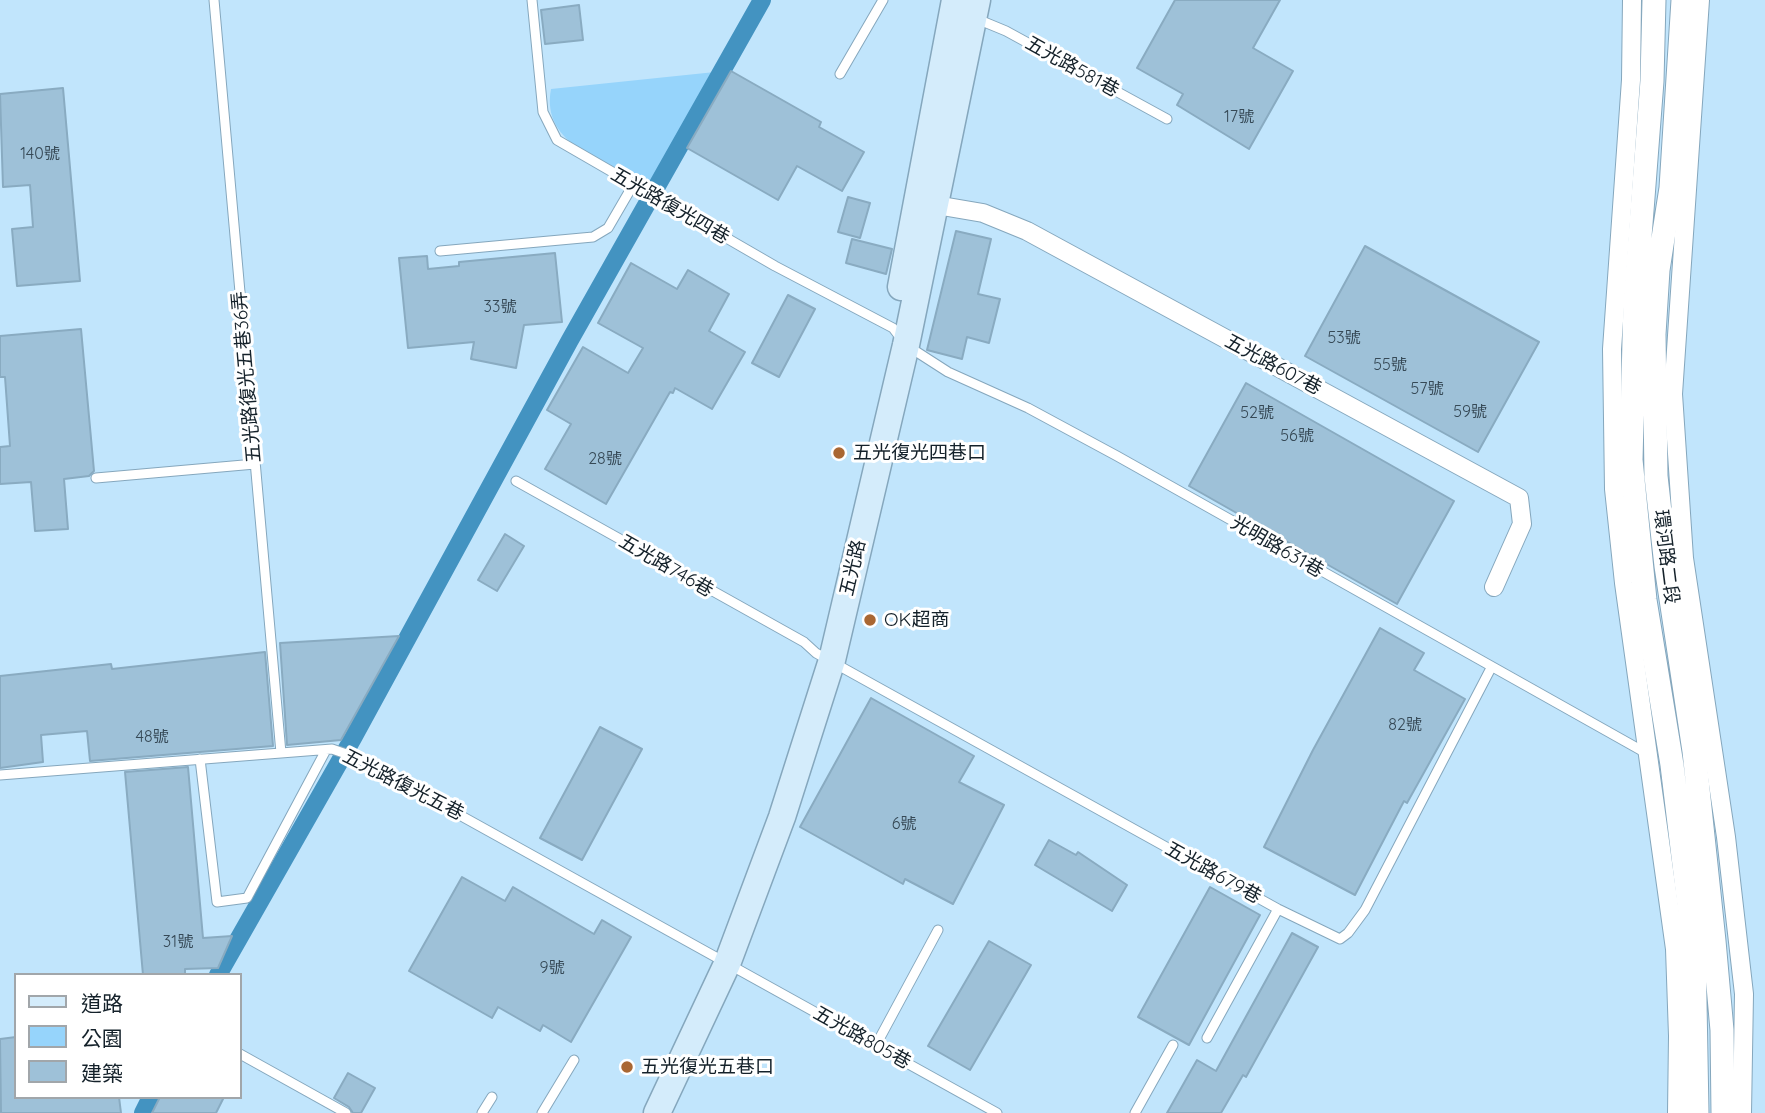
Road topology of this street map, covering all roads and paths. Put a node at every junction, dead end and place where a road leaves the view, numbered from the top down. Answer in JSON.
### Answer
{"nodes":[{"id":1,"x":214,"y":0,"type":"edge"},
{"id":2,"x":532,"y":0,"type":"edge"},
{"id":3,"x":883,"y":0,"type":"edge"},
{"id":4,"x":1683,"y":0,"type":"edge"},
{"id":5,"x":1700,"y":0,"type":"edge"},
{"id":6,"x":1634,"y":1,"type":"edge"},
{"id":7,"x":962,"y":4,"type":"edge"},
{"id":8,"x":839,"y":75,"type":"dead end"},
{"id":9,"x":1642,"y":81,"type":"junction"},
{"id":10,"x":1687,"y":82,"type":"junction"},
{"id":11,"x":1167,"y":119,"type":"dead end"},
{"id":12,"x":633,"y":185,"type":"junction"},
{"id":13,"x":1634,"y":185,"type":"junction"},
{"id":14,"x":1679,"y":189,"type":"junction"},
{"id":15,"x":936,"y":205,"type":"junction"},
{"id":16,"x":440,"y":251,"type":"dead end"},
{"id":17,"x":899,"y":336,"type":"junction"},
{"id":18,"x":255,"y":464,"type":"junction"},
{"id":19,"x":96,"y":478,"type":"dead end"},
{"id":20,"x":516,"y":481,"type":"dead end"},
{"id":21,"x":1494,"y":587,"type":"dead end"},
{"id":22,"x":824,"y":656,"type":"junction"},
{"id":23,"x":1491,"y":668,"type":"junction"},
{"id":24,"x":329,"y":749,"type":"junction"},
{"id":25,"x":281,"y":753,"type":"junction"},
{"id":26,"x":1646,"y":753,"type":"junction"},
{"id":27,"x":200,"y":759,"type":"junction"},
{"id":28,"x":0,"y":775,"type":"edge"},
{"id":29,"x":1278,"y":909,"type":"junction"},
{"id":30,"x":938,"y":930,"type":"dead end"},
{"id":31,"x":719,"y":959,"type":"junction"},
{"id":32,"x":1207,"y":1038,"type":"dead end"},
{"id":33,"x":876,"y":1045,"type":"junction"},
{"id":34,"x":1173,"y":1045,"type":"dead end"},
{"id":35,"x":242,"y":1055,"type":"edge"},
{"id":36,"x":574,"y":1060,"type":"dead end"},
{"id":37,"x":492,"y":1097,"type":"dead end"},
{"id":38,"x":346,"y":1113,"type":"edge"},
{"id":39,"x":482,"y":1113,"type":"edge"},
{"id":40,"x":542,"y":1113,"type":"edge"},
{"id":41,"x":638,"y":1113,"type":"edge"},
{"id":42,"x":657,"y":1113,"type":"edge"},
{"id":43,"x":996,"y":1113,"type":"edge"},
{"id":44,"x":1135,"y":1113,"type":"edge"},
{"id":45,"x":1677,"y":1113,"type":"edge"},
{"id":46,"x":1697,"y":1113,"type":"edge"},
{"id":47,"x":1723,"y":1113,"type":"edge"},
{"id":48,"x":1742,"y":1113,"type":"edge"}],
"edges":[{"from":1,"to":18,"type":"lane","name":"五光路復光五巷36弄"},
{"from":2,"to":12,"type":"lane","name":"五光路復光四巷"},
{"from":3,"to":8,"type":"lane"},
{"from":4,"to":10,"type":"street","name":"環河路二段"},
{"from":5,"to":10,"type":"street","name":"環河路二段"},
{"from":6,"to":9,"type":"street","name":"環河路二段"},
{"from":7,"to":11,"type":"lane","name":"五光路581巷"},
{"from":7,"to":15,"type":"main road","name":"五光路"},
{"from":7,"to":17,"type":"main road","name":"五光路"},
{"from":9,"to":10,"type":"street"},
{"from":9,"to":13,"type":"street","name":"環河路二段"},
{"from":10,"to":14,"type":"street","name":"環河路二段"},
{"from":12,"to":16,"type":"lane"},
{"from":12,"to":17,"type":"lane","name":"五光路復光四巷"},
{"from":13,"to":14,"type":"street"},
{"from":13,"to":26,"type":"street","name":"環河路二段"},
{"from":13,"to":46,"type":"street","name":"環河路二段"},
{"from":14,"to":47,"type":"street","name":"環河路二段"},
{"from":14,"to":48,"type":"street","name":"環河路二段"},
{"from":15,"to":17,"type":"main road","name":"五光路"},
{"from":15,"to":21,"type":"street","name":"五光路607巷"},
{"from":17,"to":22,"type":"main road","name":"五光路"},
{"from":17,"to":23,"type":"lane","name":"光明路631巷"},
{"from":18,"to":19,"type":"lane"},
{"from":18,"to":25,"type":"lane","name":"五光路復光五巷36弄"},
{"from":20,"to":22,"type":"lane","name":"五光路746巷"},
{"from":22,"to":29,"type":"lane","name":"五光路679巷"},
{"from":22,"to":31,"type":"main road","name":"五光路"},
{"from":23,"to":26,"type":"lane","name":"光明路631巷"},
{"from":23,"to":29,"type":"lane","name":"五光路679巷"},
{"from":24,"to":25,"type":"lane","name":"五光路復光五巷"},
{"from":24,"to":27,"type":"lane"},
{"from":24,"to":31,"type":"lane","name":"五光路復光五巷"},
{"from":25,"to":27,"type":"lane","name":"五光路復光五巷"},
{"from":26,"to":45,"type":"street","name":"環河路二段"},
{"from":27,"to":28,"type":"lane","name":"五光路復光五巷"},
{"from":29,"to":32,"type":"lane"},
{"from":30,"to":33,"type":"lane"},
{"from":31,"to":33,"type":"lane","name":"五光路805巷"},
{"from":31,"to":41,"type":"main road","name":"五光路"},
{"from":31,"to":42,"type":"main road","name":"五光路"},
{"from":33,"to":43,"type":"lane","name":"五光路805巷"},
{"from":34,"to":44,"type":"lane"},
{"from":35,"to":38,"type":"lane"},
{"from":36,"to":40,"type":"lane"},
{"from":37,"to":39,"type":"lane"}]}
